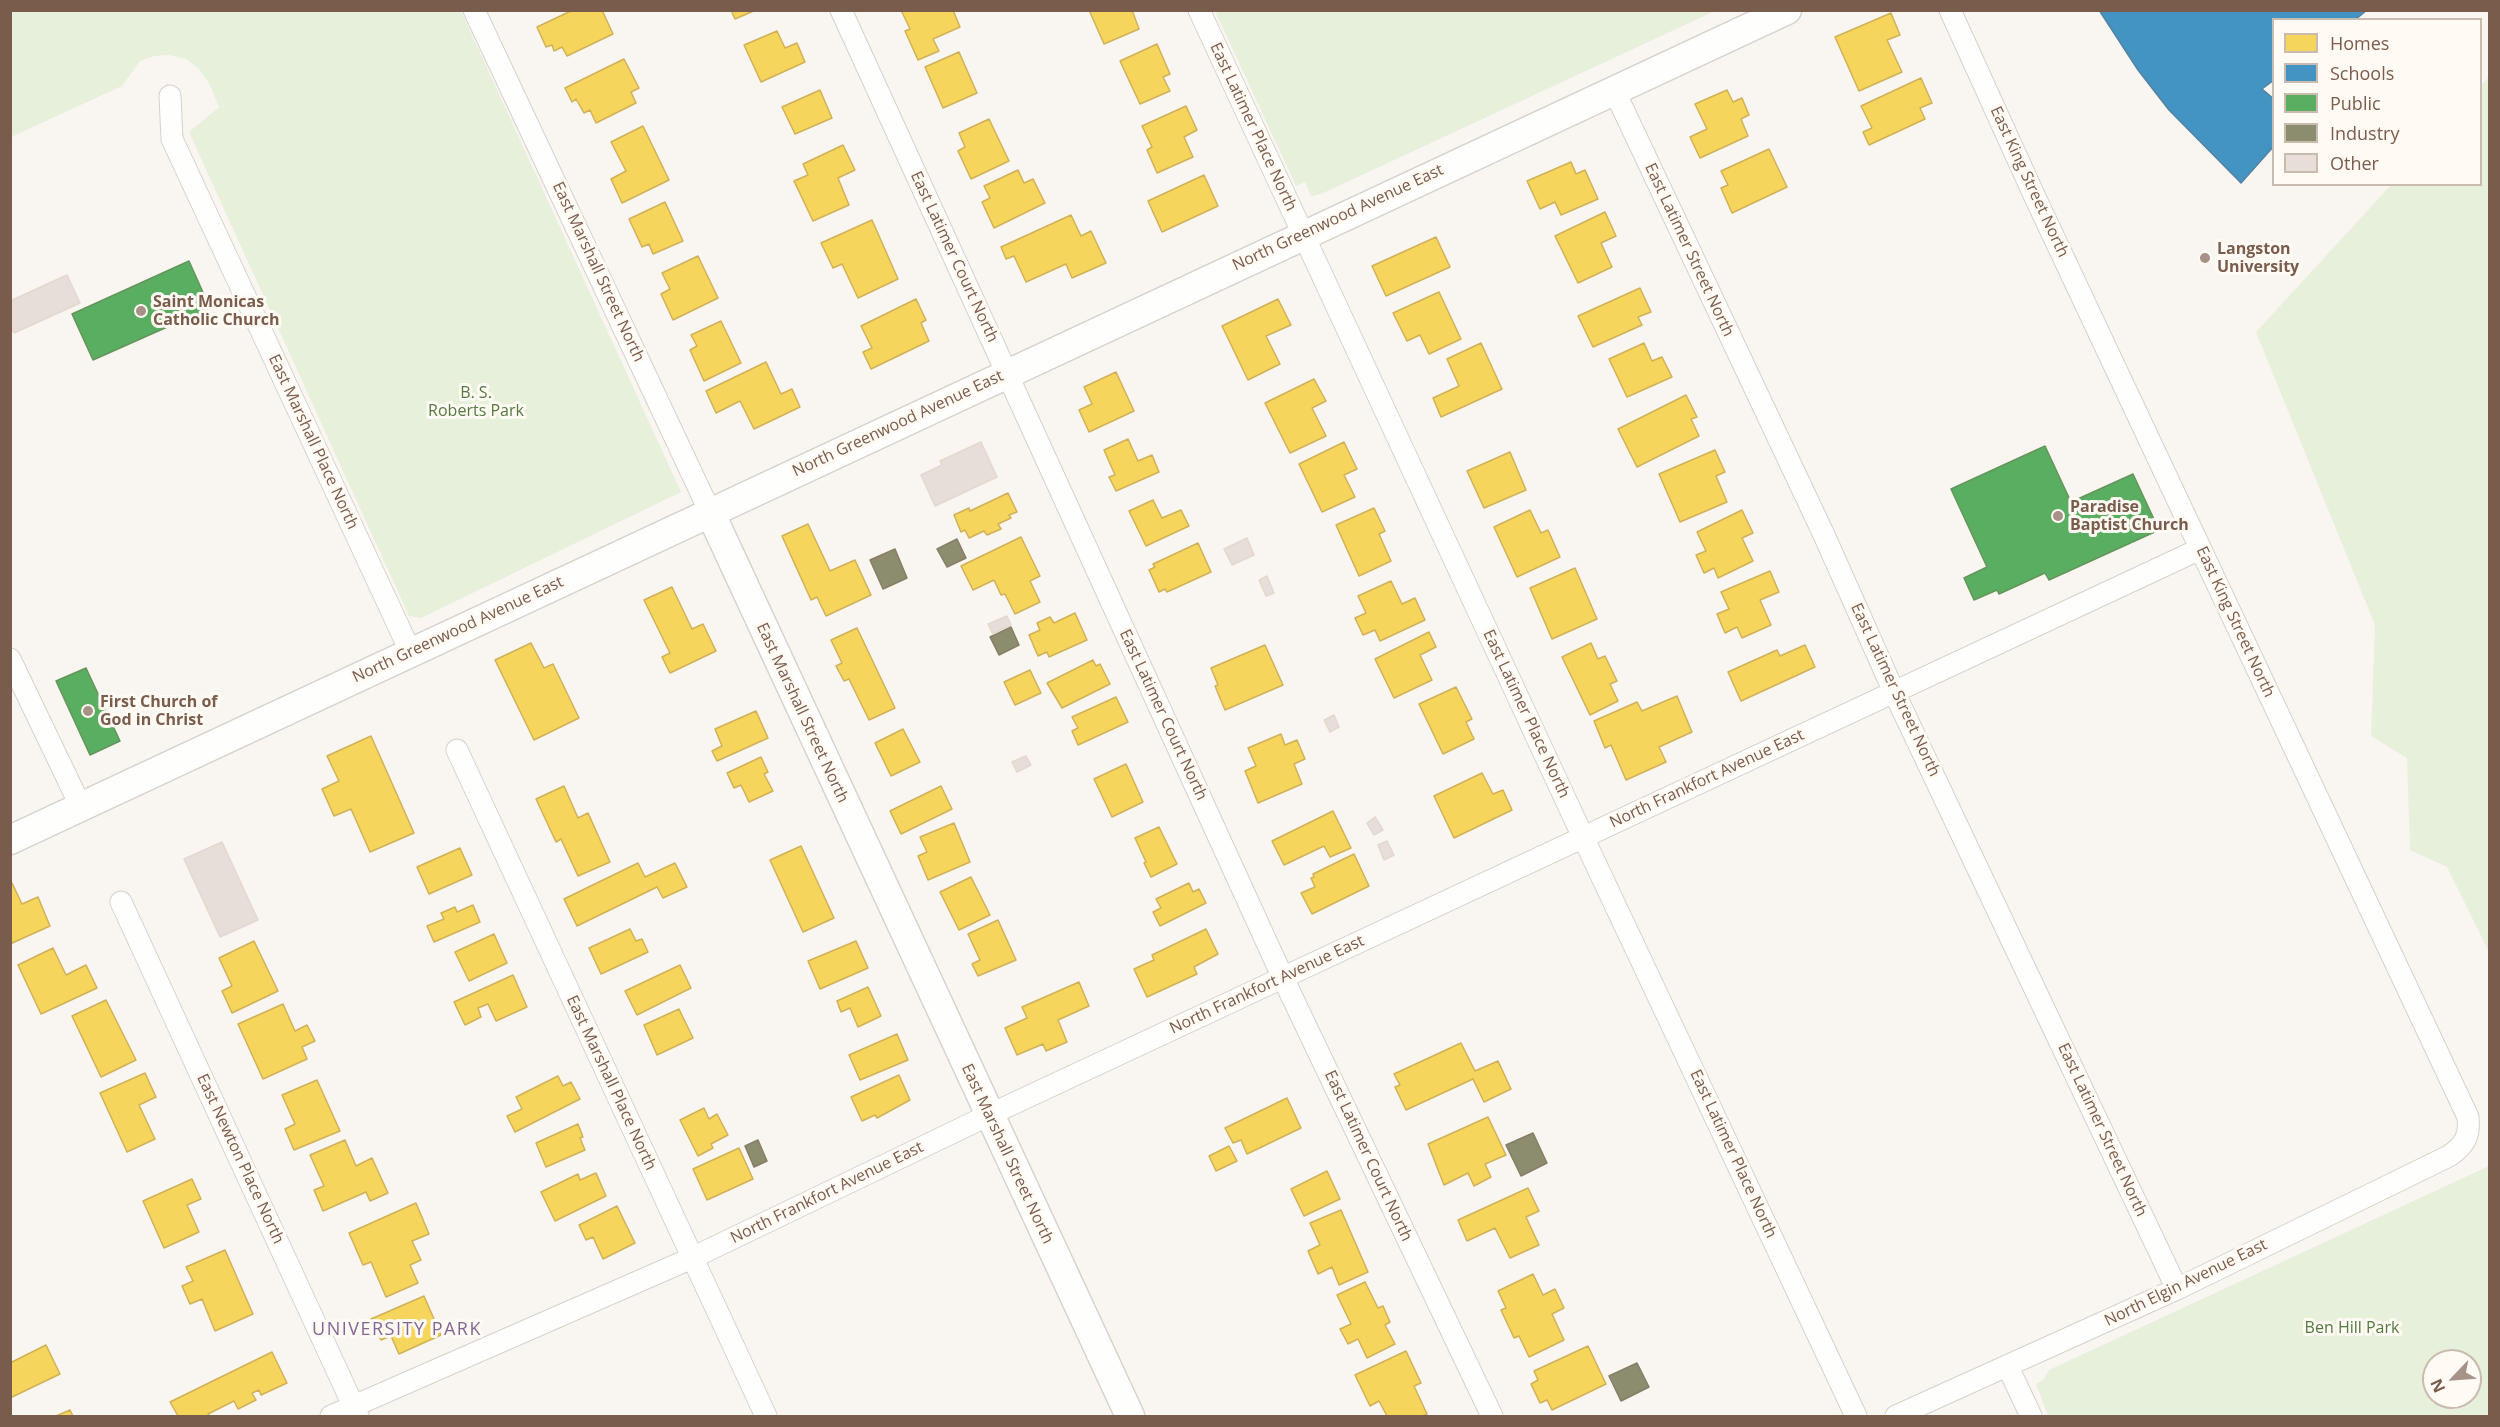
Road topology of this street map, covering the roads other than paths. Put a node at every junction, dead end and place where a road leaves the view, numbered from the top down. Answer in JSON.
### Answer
{"nodes":[{"id":1,"x":474,"y":10,"type":"edge"},
{"id":2,"x":841,"y":10,"type":"edge"},
{"id":3,"x":1199,"y":10,"type":"edge"},
{"id":4,"x":1787,"y":10,"type":"edge"},
{"id":5,"x":1950,"y":10,"type":"edge"},
{"id":6,"x":1614,"y":90,"type":"junction"},
{"id":7,"x":170,"y":96,"type":"dead end"},
{"id":8,"x":1303,"y":235,"type":"junction"},
{"id":9,"x":1007,"y":373,"type":"junction"},
{"id":10,"x":710,"y":512,"type":"junction"},
{"id":11,"x":2200,"y":549,"type":"junction"},
{"id":12,"x":411,"y":652,"type":"junction"},
{"id":13,"x":10,"y":659,"type":"edge"},
{"id":14,"x":1894,"y":692,"type":"junction"},
{"id":15,"x":457,"y":750,"type":"dead end"},
{"id":16,"x":81,"y":807,"type":"junction"},
{"id":17,"x":1583,"y":837,"type":"junction"},
{"id":18,"x":10,"y":840,"type":"edge"},
{"id":19,"x":122,"y":902,"type":"dead end"},
{"id":20,"x":1283,"y":978,"type":"junction"},
{"id":21,"x":989,"y":1115,"type":"junction"},
{"id":22,"x":2468,"y":1137,"type":"joint"},
{"id":23,"x":692,"y":1258,"type":"junction"},
{"id":24,"x":2177,"y":1289,"type":"junction"},
{"id":25,"x":2008,"y":1367,"type":"junction"},
{"id":26,"x":356,"y":1411,"type":"edge"},
{"id":27,"x":331,"y":1416,"type":"edge"},
{"id":28,"x":766,"y":1416,"type":"edge"},
{"id":29,"x":1130,"y":1416,"type":"edge"},
{"id":30,"x":1492,"y":1416,"type":"edge"},
{"id":31,"x":1857,"y":1416,"type":"edge"},
{"id":32,"x":1896,"y":1416,"type":"edge"},
{"id":33,"x":2031,"y":1416,"type":"edge"}],
"edges":[{"from":1,"to":10,"type":"street","name":"East Marshall Street North"},
{"from":2,"to":9,"type":"street","name":"East Latimer Court North"},
{"from":3,"to":8,"type":"street","name":"East Latimer Place North"},
{"from":4,"to":6,"type":"street","name":"North Greenwood Avenue East"},
{"from":5,"to":11,"type":"street","name":"East King Street North"},
{"from":6,"to":8,"type":"street","name":"North Greenwood Avenue East"},
{"from":6,"to":14,"type":"street","name":"East Latimer Street North"},
{"from":7,"to":12,"type":"street","name":"East Marshall Place North"},
{"from":8,"to":9,"type":"street","name":"North Greenwood Avenue East"},
{"from":8,"to":17,"type":"street","name":"East Latimer Place North"},
{"from":9,"to":10,"type":"street","name":"North Greenwood Avenue East"},
{"from":9,"to":20,"type":"street","name":"East Latimer Court North"},
{"from":10,"to":12,"type":"street","name":"North Greenwood Avenue East"},
{"from":10,"to":21,"type":"street","name":"East Marshall Street North"},
{"from":11,"to":14,"type":"street","name":"North Frankfort Avenue East"},
{"from":11,"to":22,"type":"street","name":"East King Street North"},
{"from":12,"to":16,"type":"street","name":"North Greenwood Avenue East"},
{"from":13,"to":16,"type":"street"},
{"from":14,"to":17,"type":"street","name":"North Frankfort Avenue East"},
{"from":14,"to":24,"type":"street","name":"East Latimer Street North"},
{"from":15,"to":23,"type":"street","name":"East Marshall Place North"},
{"from":16,"to":18,"type":"street","name":"North Greenwood Avenue East"},
{"from":17,"to":20,"type":"street","name":"North Frankfort Avenue East"},
{"from":17,"to":31,"type":"street","name":"East Latimer Place North"},
{"from":19,"to":26,"type":"street","name":"East Newton Place North"},
{"from":20,"to":21,"type":"street","name":"North Frankfort Avenue East"},
{"from":20,"to":30,"type":"street","name":"East Latimer Court North"},
{"from":21,"to":23,"type":"street","name":"North Frankfort Avenue East"},
{"from":21,"to":29,"type":"street","name":"East Marshall Street North"},
{"from":22,"to":24,"type":"street","name":"North Elgin Avenue East"},
{"from":23,"to":26,"type":"street","name":"North Frankfort Avenue East"},
{"from":23,"to":28,"type":"street","name":"East Marshall Place North"},
{"from":24,"to":25,"type":"street","name":"North Elgin Avenue East"},
{"from":25,"to":32,"type":"street","name":"North Elgin Avenue East"},
{"from":25,"to":33,"type":"street"},
{"from":26,"to":27,"type":"street","name":"North Frankfort Avenue East"}]}
